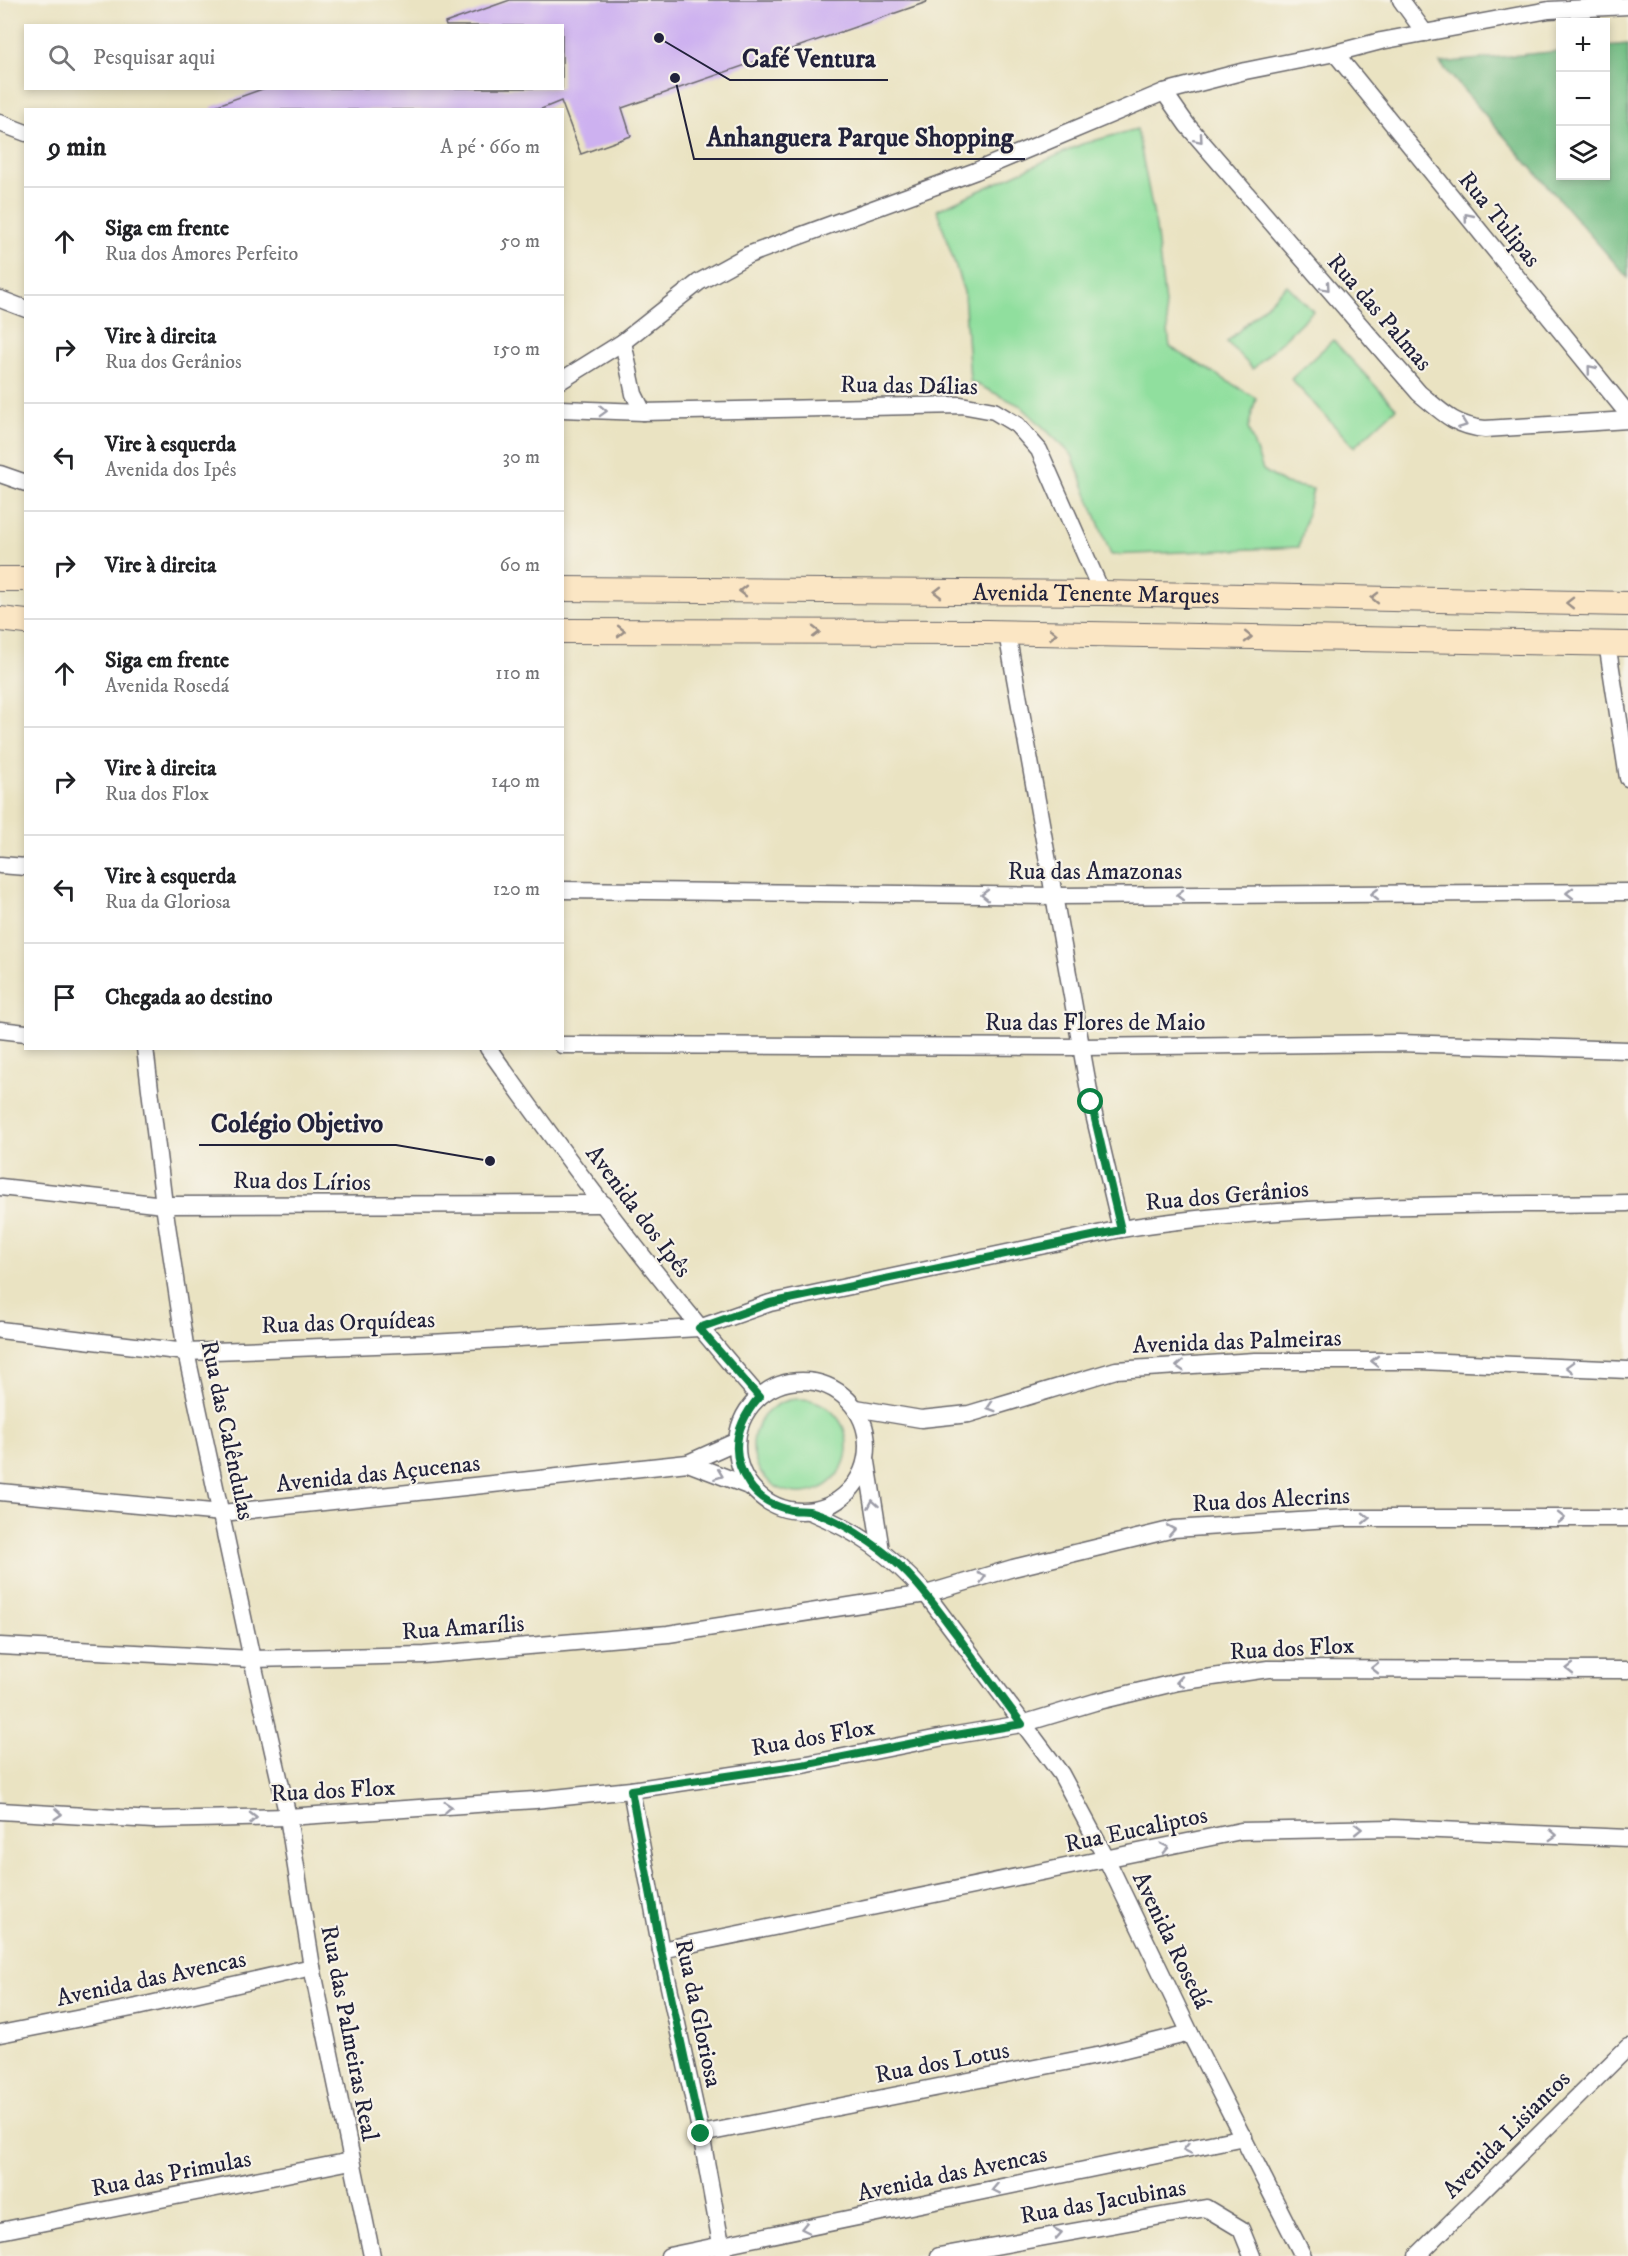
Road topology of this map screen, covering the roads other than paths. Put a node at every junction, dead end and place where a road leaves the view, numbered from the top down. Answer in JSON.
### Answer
{"nodes":[{"id":1,"x":1401,"y":0,"type":"edge"},
{"id":2,"x":1550,"y":5,"type":"edge"},
{"id":3,"x":1628,"y":6,"type":"edge"},
{"id":4,"x":1425,"y":33,"type":"junction"},
{"id":5,"x":1335,"y":53,"type":"junction"},
{"id":6,"x":1164,"y":92,"type":"junction"},
{"id":7,"x":0,"y":123,"type":"edge"},
{"id":8,"x":24,"y":132,"type":"edge"},
{"id":9,"x":0,"y":299,"type":"edge"},
{"id":10,"x":24,"y":308,"type":"edge"},
{"id":11,"x":623,"y":342,"type":"junction"},
{"id":12,"x":564,"y":379,"type":"edge"},
{"id":13,"x":564,"y":409,"type":"edge"},
{"id":14,"x":643,"y":412,"type":"junction"},
{"id":15,"x":1628,"y":414,"type":"edge"},
{"id":16,"x":1628,"y":420,"type":"edge"},
{"id":17,"x":0,"y":474,"type":"edge"},
{"id":18,"x":24,"y":482,"type":"edge"},
{"id":19,"x":0,"y":579,"type":"edge"},
{"id":20,"x":24,"y":579,"type":"edge"},
{"id":21,"x":564,"y":590,"type":"edge"},
{"id":22,"x":1102,"y":593,"type":"junction"},
{"id":23,"x":1628,"y":604,"type":"edge"},
{"id":24,"x":0,"y":619,"type":"edge"},
{"id":25,"x":24,"y":622,"type":"edge"},
{"id":26,"x":564,"y":631,"type":"edge"},
{"id":27,"x":1007,"y":633,"type":"junction"},
{"id":28,"x":1618,"y":643,"type":"edge"},
{"id":29,"x":1628,"y":778,"type":"edge"},
{"id":30,"x":0,"y":865,"type":"edge"},
{"id":31,"x":24,"y":867,"type":"edge"},
{"id":32,"x":564,"y":890,"type":"edge"},
{"id":33,"x":1628,"y":892,"type":"edge"},
{"id":34,"x":1056,"y":896,"type":"junction"},
{"id":35,"x":0,"y":1030,"type":"edge"},
{"id":36,"x":24,"y":1033,"type":"edge"},
{"id":37,"x":564,"y":1045,"type":"edge"},
{"id":38,"x":1082,"y":1047,"type":"junction"},
{"id":39,"x":145,"y":1050,"type":"edge"},
{"id":40,"x":489,"y":1050,"type":"edge"},
{"id":41,"x":1628,"y":1050,"type":"edge"},
{"id":42,"x":0,"y":1187,"type":"edge"},
{"id":43,"x":1628,"y":1203,"type":"edge"},
{"id":44,"x":604,"y":1204,"type":"junction"},
{"id":45,"x":164,"y":1205,"type":"junction"},
{"id":46,"x":1121,"y":1230,"type":"junction"},
{"id":47,"x":699,"y":1328,"type":"junction"},
{"id":48,"x":0,"y":1330,"type":"edge"},
{"id":49,"x":186,"y":1352,"type":"junction"},
{"id":50,"x":1628,"y":1370,"type":"edge"},
{"id":51,"x":759,"y":1397,"type":"junction"},
{"id":52,"x":856,"y":1408,"type":"junction"},
{"id":53,"x":736,"y":1441,"type":"junction"},
{"id":54,"x":867,"y":1458,"type":"junction"},
{"id":55,"x":688,"y":1463,"type":"junction"},
{"id":56,"x":751,"y":1487,"type":"junction"},
{"id":57,"x":0,"y":1492,"type":"edge"},
{"id":58,"x":809,"y":1511,"type":"junction"},
{"id":59,"x":222,"y":1513,"type":"junction"},
{"id":60,"x":1628,"y":1518,"type":"edge"},
{"id":61,"x":881,"y":1550,"type":"junction"},
{"id":62,"x":926,"y":1594,"type":"junction"},
{"id":63,"x":0,"y":1646,"type":"edge"},
{"id":64,"x":252,"y":1659,"type":"junction"},
{"id":65,"x":1628,"y":1670,"type":"edge"},
{"id":66,"x":1022,"y":1724,"type":"junction"},
{"id":67,"x":631,"y":1790,"type":"junction"},
{"id":68,"x":0,"y":1811,"type":"edge"},
{"id":69,"x":288,"y":1817,"type":"junction"},
{"id":70,"x":1628,"y":1838,"type":"edge"},
{"id":71,"x":1107,"y":1860,"type":"junction"},
{"id":72,"x":661,"y":1950,"type":"junction"},
{"id":73,"x":312,"y":1967,"type":"junction"},
{"id":74,"x":1190,"y":2033,"type":"junction"},
{"id":75,"x":0,"y":2034,"type":"edge"},
{"id":76,"x":1628,"y":2047,"type":"edge"},
{"id":77,"x":701,"y":2134,"type":"junction"},
{"id":78,"x":1244,"y":2138,"type":"junction"},
{"id":79,"x":351,"y":2161,"type":"junction"},
{"id":80,"x":0,"y":2231,"type":"edge"},
{"id":81,"x":723,"y":2251,"type":"edge"},
{"id":82,"x":372,"y":2256,"type":"edge"},
{"id":83,"x":669,"y":2256,"type":"edge"},
{"id":84,"x":939,"y":2256,"type":"edge"},
{"id":85,"x":1252,"y":2256,"type":"edge"},
{"id":86,"x":1303,"y":2256,"type":"edge"},
{"id":87,"x":1417,"y":2256,"type":"edge"}],
"edges":[{"from":1,"to":4,"type":"street"},
{"from":2,"to":3,"type":"street"},
{"from":2,"to":4,"type":"street"},
{"from":4,"to":5,"type":"street"},
{"from":5,"to":6,"type":"street"},
{"from":15,"to":5,"type":"street","name":"Rua Tulipas","one_way":true},
{"from":6,"to":11,"type":"street"},
{"from":6,"to":16,"type":"street","name":"Rua das Palmas","one_way":true},
{"from":7,"to":8,"type":"street"},
{"from":9,"to":10,"type":"street"},
{"from":11,"to":12,"type":"street"},
{"from":11,"to":14,"type":"street"},
{"from":13,"to":14,"type":"street","name":"Rua das Dálias","one_way":true},
{"from":14,"to":22,"type":"street","name":"Rua das Dálias"},
{"from":17,"to":18,"type":"street"},
{"from":19,"to":20,"type":"main road"},
{"from":22,"to":21,"type":"main road","name":"Avenida Tenente Marques","one_way":true},
{"from":23,"to":22,"type":"main road","name":"Avenida Tenente Marques","one_way":true},
{"from":24,"to":25,"type":"main road"},
{"from":26,"to":27,"type":"main road","name":"Avenida Tenente Marques","one_way":true},
{"from":27,"to":28,"type":"main road","name":"Avenida Tenente Marques","one_way":true},
{"from":27,"to":34,"type":"street"},
{"from":28,"to":29,"type":"street"},
{"from":30,"to":31,"type":"street"},
{"from":34,"to":32,"type":"street","name":"Rua das Amazonas","one_way":true},
{"from":33,"to":34,"type":"street","name":"Rua das Amazonas","one_way":true},
{"from":34,"to":38,"type":"street"},
{"from":35,"to":36,"type":"street"},
{"from":37,"to":38,"type":"street","name":"Rua das Flores de Maio"},
{"from":38,"to":41,"type":"street","name":"Rua das Flores de Maio"},
{"from":38,"to":46,"type":"street"},
{"from":39,"to":45,"type":"street","name":"Rua das Calêndulas"},
{"from":40,"to":44,"type":"street","name":"Avenida dos Ipês"},
{"from":42,"to":45,"type":"street","name":"Rua dos Lírios"},
{"from":43,"to":46,"type":"street","name":"Rua dos Gerânios"},
{"from":44,"to":45,"type":"street","name":"Rua dos Lírios"},
{"from":44,"to":47,"type":"street","name":"Avenida dos Ipês"},
{"from":45,"to":49,"type":"street","name":"Rua das Calêndulas"},
{"from":46,"to":47,"type":"street","name":"Rua dos Gerânios"},
{"from":47,"to":49,"type":"street","name":"Rua das Orquídeas"},
{"from":47,"to":51,"type":"street","name":"Avenida dos Ipês"},
{"from":48,"to":49,"type":"street","name":"Rua das Orquídeas"},
{"from":49,"to":59,"type":"street","name":"Rua das Calêndulas"},
{"from":50,"to":52,"type":"street","name":"Avenida das Palmeiras","one_way":true},
{"from":51,"to":52,"type":"street"},
{"from":51,"to":53,"type":"street"},
{"from":52,"to":54,"type":"street"},
{"from":53,"to":55,"type":"street","name":"Avenida das Açucenas"},
{"from":53,"to":56,"type":"street"},
{"from":54,"to":58,"type":"street"},
{"from":61,"to":54,"type":"street","one_way":true},
{"from":55,"to":56,"type":"street","name":"Avenida das Açucenas","one_way":true},
{"from":55,"to":59,"type":"street","name":"Avenida das Açucenas"},
{"from":56,"to":58,"type":"street"},
{"from":57,"to":59,"type":"street","name":"Avenida das Açucenas"},
{"from":58,"to":61,"type":"street","name":"Avenida Rosedá"},
{"from":59,"to":64,"type":"street","name":"Rua das Calêndulas"},
{"from":62,"to":60,"type":"street","name":"Rua dos Alecrins","one_way":true},
{"from":61,"to":62,"type":"street","name":"Avenida Rosedá"},
{"from":62,"to":64,"type":"street","name":"Rua Amarílis"},
{"from":62,"to":66,"type":"street","name":"Avenida Rosedá"},
{"from":63,"to":64,"type":"street","name":"Rua Amarílis"},
{"from":64,"to":69,"type":"street","name":"Rua das Calêndulas"},
{"from":65,"to":66,"type":"street","name":"Rua dos Flox","one_way":true},
{"from":66,"to":67,"type":"street","name":"Rua dos Flox"},
{"from":66,"to":71,"type":"street","name":"Avenida Rosedá"},
{"from":69,"to":67,"type":"street","name":"Rua dos Flox","one_way":true},
{"from":67,"to":72,"type":"street","name":"Rua da Gloriosa"},
{"from":68,"to":69,"type":"street","name":"Rua dos Flox","one_way":true},
{"from":69,"to":73,"type":"street","name":"Rua das Palmeiras Real"},
{"from":71,"to":70,"type":"street","name":"Rua Eucaliptos","one_way":true},
{"from":71,"to":72,"type":"street","name":"Rua Eucaliptos"},
{"from":71,"to":74,"type":"street","name":"Avenida Rosedá"},
{"from":72,"to":77,"type":"street","name":"Rua da Gloriosa"},
{"from":73,"to":75,"type":"street","name":"Avenida das Avencas"},
{"from":73,"to":79,"type":"street","name":"Rua das Palmeiras Real"},
{"from":74,"to":77,"type":"street","name":"Rua dos Lotus"},
{"from":74,"to":78,"type":"street","name":"Avenida Rosedá"},
{"from":76,"to":87,"type":"street","name":"Avenida Lisiantos"},
{"from":77,"to":81,"type":"street","name":"Rua da Gloriosa"},
{"from":78,"to":81,"type":"street","name":"Avenida das Avencas","one_way":true},
{"from":78,"to":86,"type":"street","name":"Avenida Rosedá"},
{"from":79,"to":80,"type":"street","name":"Rua das Primulas"},
{"from":79,"to":82,"type":"street","name":"Rua das Palmeiras Real"},
{"from":81,"to":83,"type":"street","name":"Avenida das Avencas"},
{"from":84,"to":85,"type":"street","name":"Rua das Jacubinas","one_way":true}]}
